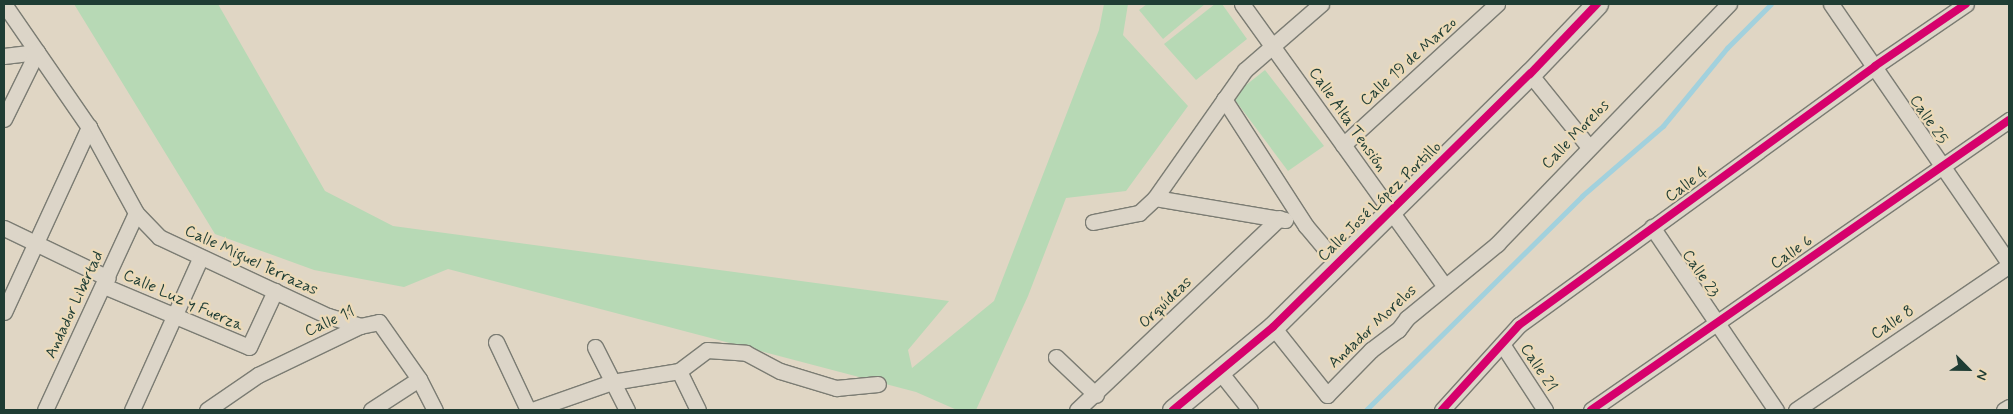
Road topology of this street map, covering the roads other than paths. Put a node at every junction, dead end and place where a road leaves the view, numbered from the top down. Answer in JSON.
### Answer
{"nodes":[{"id":1,"x":4,"y":4,"type":"edge"},
{"id":2,"x":1242,"y":4,"type":"edge"},
{"id":3,"x":1321,"y":4,"type":"edge"},
{"id":4,"x":1497,"y":4,"type":"edge"},
{"id":5,"x":1597,"y":4,"type":"edge"},
{"id":6,"x":1729,"y":4,"type":"edge"},
{"id":7,"x":1966,"y":4,"type":"edge"},
{"id":8,"x":1831,"y":5,"type":"edge"},
{"id":9,"x":1274,"y":48,"type":"junction"},
{"id":10,"x":38,"y":52,"type":"junction"},
{"id":11,"x":4,"y":56,"type":"edge"},
{"id":12,"x":1875,"y":66,"type":"junction"},
{"id":13,"x":1530,"y":74,"type":"junction"},
{"id":14,"x":1224,"y":99,"type":"junction"},
{"id":15,"x":4,"y":119,"type":"edge"},
{"id":16,"x":2009,"y":120,"type":"edge"},
{"id":17,"x":89,"y":127,"type":"junction"},
{"id":18,"x":1343,"y":145,"type":"junction"},
{"id":19,"x":1588,"y":146,"type":"junction"},
{"id":20,"x":1944,"y":167,"type":"junction"},
{"id":21,"x":1154,"y":198,"type":"junction"},
{"id":22,"x":1391,"y":212,"type":"junction"},
{"id":23,"x":136,"y":213,"type":"junction"},
{"id":24,"x":1279,"y":218,"type":"junction"},
{"id":25,"x":1093,"y":222,"type":"dead end"},
{"id":26,"x":1306,"y":226,"type":"junction"},
{"id":27,"x":1652,"y":227,"type":"junction"},
{"id":28,"x":4,"y":228,"type":"edge"},
{"id":29,"x":35,"y":242,"type":"junction"},
{"id":30,"x":200,"y":259,"type":"junction"},
{"id":31,"x":1337,"y":263,"type":"junction"},
{"id":32,"x":2009,"y":264,"type":"edge"},
{"id":33,"x":106,"y":282,"type":"junction"},
{"id":34,"x":1445,"y":286,"type":"junction"},
{"id":35,"x":275,"y":291,"type":"junction"},
{"id":36,"x":4,"y":312,"type":"edge"},
{"id":37,"x":176,"y":318,"type":"junction"},
{"id":38,"x":1715,"y":321,"type":"junction"},
{"id":39,"x":360,"y":326,"type":"junction"},
{"id":40,"x":1273,"y":327,"type":"junction"},
{"id":41,"x":496,"y":342,"type":"dead end"},
{"id":42,"x":1502,"y":344,"type":"junction"},
{"id":43,"x":595,"y":347,"type":"dead end"},
{"id":44,"x":1056,"y":357,"type":"dead end"},
{"id":45,"x":679,"y":371,"type":"junction"},
{"id":46,"x":1220,"y":372,"type":"junction"},
{"id":47,"x":419,"y":379,"type":"junction"},
{"id":48,"x":612,"y":382,"type":"junction"},
{"id":49,"x":878,"y":384,"type":"dead end"},
{"id":50,"x":1096,"y":395,"type":"junction"},
{"id":51,"x":2009,"y":407,"type":"edge"},
{"id":52,"x":45,"y":410,"type":"edge"},
{"id":53,"x":132,"y":410,"type":"edge"},
{"id":54,"x":207,"y":410,"type":"edge"},
{"id":55,"x":371,"y":410,"type":"edge"},
{"id":56,"x":434,"y":410,"type":"edge"},
{"id":57,"x":528,"y":410,"type":"edge"},
{"id":58,"x":532,"y":410,"type":"edge"},
{"id":59,"x":627,"y":410,"type":"edge"},
{"id":60,"x":698,"y":410,"type":"edge"},
{"id":61,"x":1077,"y":410,"type":"edge"},
{"id":62,"x":1174,"y":410,"type":"edge"},
{"id":63,"x":1250,"y":410,"type":"edge"},
{"id":64,"x":1442,"y":410,"type":"edge"},
{"id":65,"x":1545,"y":410,"type":"edge"},
{"id":66,"x":1591,"y":410,"type":"edge"},
{"id":67,"x":1776,"y":410,"type":"edge"},
{"id":68,"x":1796,"y":410,"type":"edge"},
{"id":69,"x":2004,"y":410,"type":"edge"}],
"edges":[{"from":1,"to":10,"type":"street","name":"Calle Miguel Terrazas"},
{"from":2,"to":9,"type":"street","name":"Calle Alta Tensión"},
{"from":3,"to":9,"type":"street"},
{"from":4,"to":18,"type":"street","name":"Calle 19 de Marzo"},
{"from":5,"to":13,"type":"street","name":"Calle José López Portillo"},
{"from":6,"to":19,"type":"street","name":"Calle Morelos"},
{"from":7,"to":12,"type":"street","name":"Calle 4"},
{"from":8,"to":12,"type":"street","name":"Calle 25"},
{"from":9,"to":14,"type":"street"},
{"from":9,"to":18,"type":"street","name":"Calle Alta Tensión"},
{"from":10,"to":11,"type":"street"},
{"from":10,"to":15,"type":"street"},
{"from":10,"to":17,"type":"street","name":"Calle Miguel Terrazas"},
{"from":12,"to":20,"type":"street","name":"Calle 25"},
{"from":12,"to":27,"type":"street","name":"Calle 4"},
{"from":13,"to":19,"type":"street"},
{"from":13,"to":22,"type":"street","name":"Calle José López Portillo"},
{"from":14,"to":21,"type":"street"},
{"from":14,"to":26,"type":"street"},
{"from":16,"to":20,"type":"street","name":"Calle 6"},
{"from":17,"to":23,"type":"street","name":"Calle Miguel Terrazas"},
{"from":17,"to":29,"type":"street"},
{"from":18,"to":22,"type":"street","name":"Calle Alta Tensión"},
{"from":19,"to":34,"type":"street","name":"Calle Morelos"},
{"from":20,"to":32,"type":"street","name":"Calle 25"},
{"from":20,"to":38,"type":"street","name":"Calle 6"},
{"from":21,"to":24,"type":"street"},
{"from":21,"to":25,"type":"street"},
{"from":22,"to":31,"type":"street","name":"Calle José López Portillo"},
{"from":22,"to":34,"type":"street","name":"Calle Alta Tensión"},
{"from":23,"to":30,"type":"street","name":"Calle Miguel Terrazas"},
{"from":23,"to":33,"type":"street","name":"Andador Libertad"},
{"from":24,"to":26,"type":"street"},
{"from":24,"to":50,"type":"street","name":"Orquídeas"},
{"from":26,"to":31,"type":"street"},
{"from":27,"to":38,"type":"street","name":"Calle 23"},
{"from":27,"to":42,"type":"street","name":"Calle 4"},
{"from":28,"to":29,"type":"street","name":"Calle Luz y Fuerza"},
{"from":29,"to":33,"type":"street","name":"Calle Luz y Fuerza"},
{"from":29,"to":36,"type":"street"},
{"from":30,"to":35,"type":"street","name":"Calle Miguel Terrazas"},
{"from":30,"to":37,"type":"street"},
{"from":31,"to":40,"type":"street","name":"Calle José López Portillo"},
{"from":32,"to":68,"type":"street","name":"Calle 8"},
{"from":33,"to":37,"type":"street","name":"Calle Luz y Fuerza"},
{"from":33,"to":52,"type":"street","name":"Andador Libertad"},
{"from":34,"to":40,"type":"street","name":"Andador Morelos"},
{"from":35,"to":37,"type":"street","name":"Calle Luz y Fuerza"},
{"from":35,"to":39,"type":"street","name":"Calle Miguel Terrazas"},
{"from":37,"to":53,"type":"street"},
{"from":38,"to":66,"type":"street","name":"Calle 6"},
{"from":38,"to":67,"type":"street","name":"Calle 23"},
{"from":39,"to":47,"type":"street","name":"Calle 11"},
{"from":39,"to":54,"type":"street","name":"Calle 11"},
{"from":40,"to":46,"type":"street","name":"Calle José López Portillo"},
{"from":41,"to":57,"type":"street"},
{"from":42,"to":64,"type":"street","name":"Calle 4"},
{"from":42,"to":65,"type":"street","name":"Calle 21"},
{"from":43,"to":48,"type":"street"},
{"from":44,"to":50,"type":"street"},
{"from":45,"to":48,"type":"street"},
{"from":45,"to":49,"type":"street"},
{"from":45,"to":60,"type":"street"},
{"from":46,"to":62,"type":"street","name":"Calle José López Portillo"},
{"from":46,"to":63,"type":"street"},
{"from":47,"to":55,"type":"street"},
{"from":47,"to":56,"type":"street","name":"Calle 11"},
{"from":48,"to":58,"type":"street"},
{"from":48,"to":59,"type":"street"},
{"from":50,"to":61,"type":"street","name":"Orquídeas"},
{"from":51,"to":69,"type":"street"}]}
